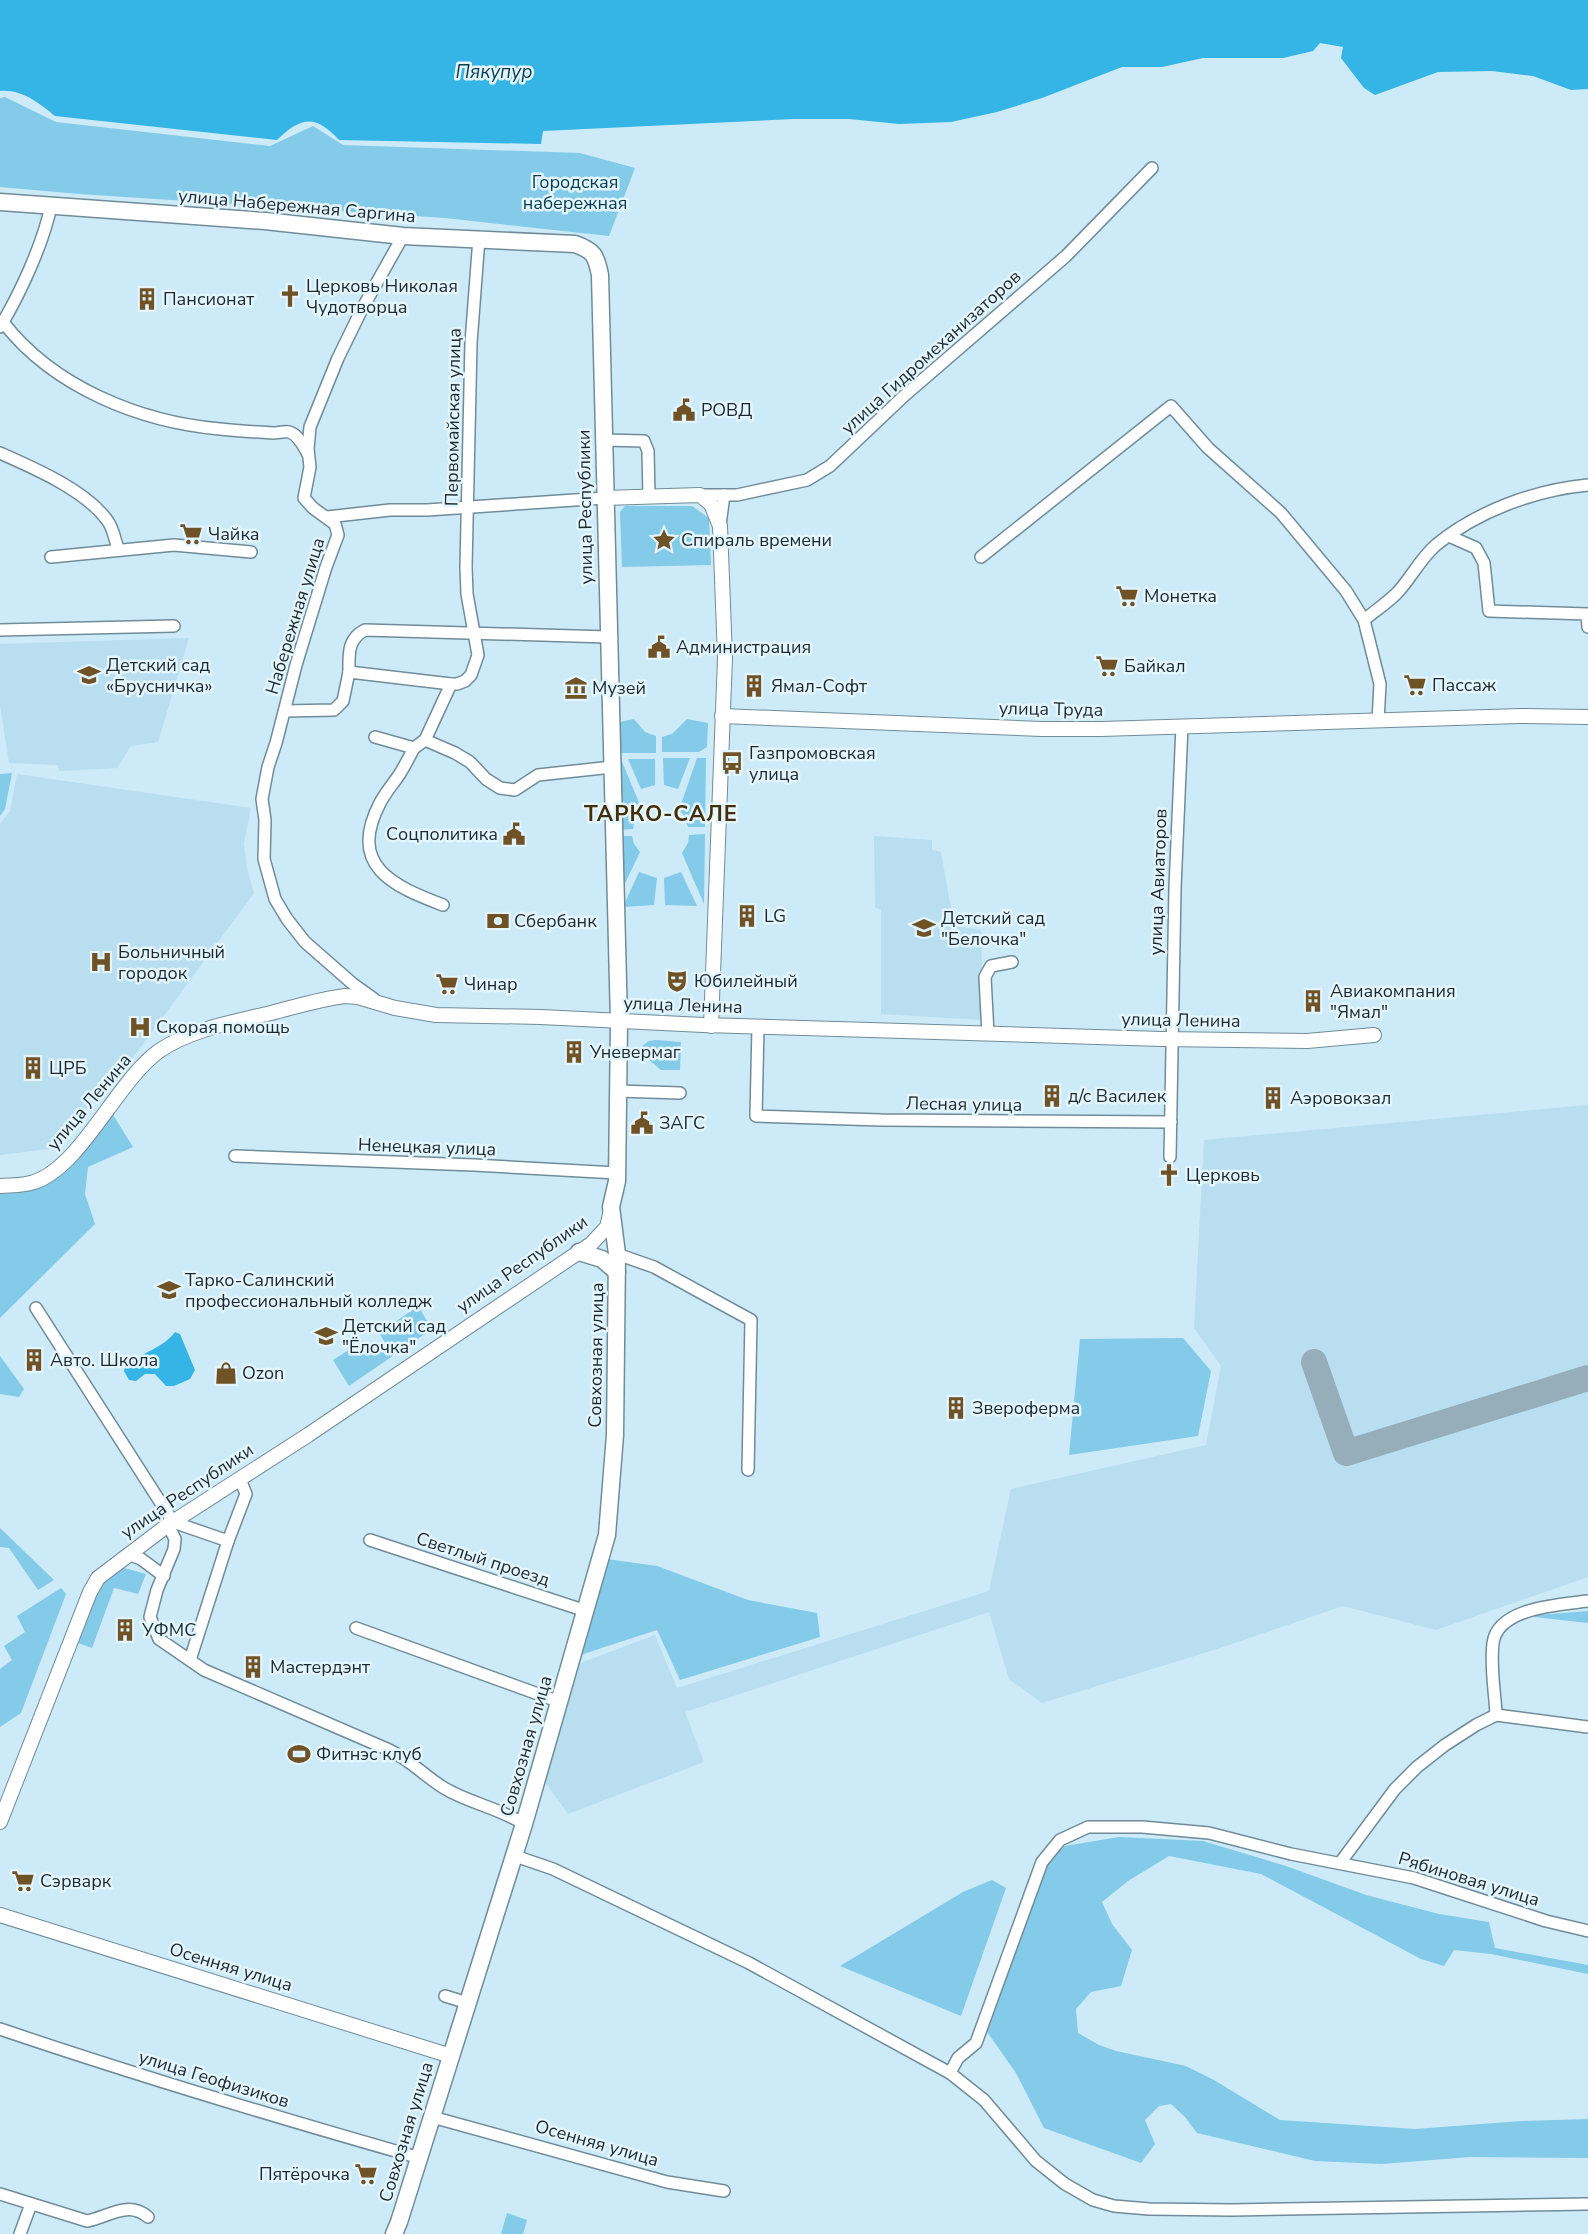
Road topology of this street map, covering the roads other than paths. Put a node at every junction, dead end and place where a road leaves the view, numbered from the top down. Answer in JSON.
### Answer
{"nodes":[{"id":1,"x":1152,"y":168,"type":"dead end"},
{"id":2,"x":0,"y":202,"type":"edge"},
{"id":3,"x":51,"y":206,"type":"junction"},
{"id":4,"x":403,"y":236,"type":"junction"},
{"id":5,"x":479,"y":238,"type":"junction"},
{"id":6,"x":589,"y":249,"type":"joint"},
{"id":7,"x":2,"y":325,"type":"edge"},
{"id":8,"x":310,"y":427,"type":"junction"},
{"id":9,"x":290,"y":432,"type":"junction"},
{"id":10,"x":603,"y":440,"type":"junction"},
{"id":11,"x":0,"y":453,"type":"edge"},
{"id":12,"x":309,"y":455,"type":"junction"},
{"id":13,"x":1588,"y":486,"type":"edge"},
{"id":14,"x":700,"y":495,"type":"junction"},
{"id":15,"x":724,"y":495,"type":"junction"},
{"id":16,"x":649,"y":497,"type":"junction"},
{"id":17,"x":604,"y":498,"type":"junction"},
{"id":18,"x":468,"y":506,"type":"junction"},
{"id":19,"x":327,"y":517,"type":"junction"},
{"id":20,"x":720,"y":526,"type":"junction"},
{"id":21,"x":1448,"y":536,"type":"junction"},
{"id":22,"x":118,"y":549,"type":"junction"},
{"id":23,"x":251,"y":552,"type":"dead end"},
{"id":24,"x":51,"y":557,"type":"dead end"},
{"id":25,"x":981,"y":558,"type":"dead end"},
{"id":26,"x":1364,"y":620,"type":"junction"},
{"id":27,"x":174,"y":626,"type":"dead end"},
{"id":28,"x":1588,"y":627,"type":"edge"},
{"id":29,"x":0,"y":630,"type":"edge"},
{"id":30,"x":472,"y":633,"type":"junction"},
{"id":31,"x":608,"y":637,"type":"junction"},
{"id":32,"x":349,"y":672,"type":"junction"},
{"id":33,"x":451,"y":684,"type":"junction"},
{"id":34,"x":285,"y":711,"type":"junction"},
{"id":35,"x":722,"y":716,"type":"junction"},
{"id":36,"x":1588,"y":717,"type":"edge"},
{"id":37,"x":1378,"y":721,"type":"junction"},
{"id":38,"x":1182,"y":726,"type":"junction"},
{"id":39,"x":375,"y":737,"type":"dead end"},
{"id":40,"x":425,"y":740,"type":"junction"},
{"id":41,"x":414,"y":748,"type":"junction"},
{"id":42,"x":612,"y":768,"type":"junction"},
{"id":43,"x":443,"y":905,"type":"dead end"},
{"id":44,"x":1012,"y":962,"type":"dead end"},
{"id":45,"x":343,"y":975,"type":"junction"},
{"id":46,"x":332,"y":998,"type":"junction"},
{"id":47,"x":378,"y":1001,"type":"junction"},
{"id":48,"x":619,"y":1022,"type":"junction"},
{"id":49,"x":711,"y":1026,"type":"junction"},
{"id":50,"x":758,"y":1027,"type":"junction"},
{"id":51,"x":988,"y":1034,"type":"junction"},
{"id":52,"x":1374,"y":1035,"type":"dead end"},
{"id":53,"x":1171,"y":1039,"type":"junction"},
{"id":54,"x":618,"y":1091,"type":"junction"},
{"id":55,"x":680,"y":1093,"type":"dead end"},
{"id":56,"x":1171,"y":1122,"type":"junction"},
{"id":57,"x":235,"y":1156,"type":"dead end"},
{"id":58,"x":1170,"y":1156,"type":"dead end"},
{"id":59,"x":617,"y":1174,"type":"junction"},
{"id":60,"x":0,"y":1186,"type":"edge"},
{"id":61,"x":611,"y":1207,"type":"junction"},
{"id":62,"x":579,"y":1252,"type":"junction"},
{"id":63,"x":617,"y":1254,"type":"junction"},
{"id":64,"x":617,"y":1272,"type":"junction"},
{"id":65,"x":36,"y":1308,"type":"dead end"},
{"id":66,"x":748,"y":1470,"type":"dead end"},
{"id":67,"x":240,"y":1479,"type":"junction"},
{"id":68,"x":170,"y":1523,"type":"junction"},
{"id":69,"x":370,"y":1540,"type":"dead end"},
{"id":70,"x":228,"y":1541,"type":"junction"},
{"id":71,"x":128,"y":1554,"type":"junction"},
{"id":72,"x":164,"y":1576,"type":"junction"},
{"id":73,"x":1588,"y":1601,"type":"edge"},
{"id":74,"x":586,"y":1611,"type":"junction"},
{"id":75,"x":356,"y":1628,"type":"dead end"},
{"id":76,"x":190,"y":1660,"type":"junction"},
{"id":77,"x":560,"y":1702,"type":"junction"},
{"id":78,"x":1496,"y":1716,"type":"junction"},
{"id":79,"x":1588,"y":1727,"type":"edge"},
{"id":80,"x":0,"y":1822,"type":"edge"},
{"id":81,"x":524,"y":1824,"type":"junction"},
{"id":82,"x":515,"y":1856,"type":"junction"},
{"id":83,"x":1340,"y":1862,"type":"junction"},
{"id":84,"x":0,"y":1915,"type":"edge"},
{"id":85,"x":1588,"y":1931,"type":"edge"},
{"id":86,"x":445,"y":1996,"type":"dead end"},
{"id":87,"x":468,"y":2003,"type":"junction"},
{"id":88,"x":0,"y":2029,"type":"edge"},
{"id":89,"x":451,"y":2056,"type":"junction"},
{"id":90,"x":950,"y":2074,"type":"junction"},
{"id":91,"x":432,"y":2117,"type":"junction"},
{"id":92,"x":420,"y":2158,"type":"junction"},
{"id":93,"x":724,"y":2191,"type":"dead end"},
{"id":94,"x":0,"y":2194,"type":"edge"},
{"id":95,"x":31,"y":2204,"type":"junction"},
{"id":96,"x":1588,"y":2204,"type":"edge"},
{"id":97,"x":148,"y":2217,"type":"dead end"},
{"id":98,"x":20,"y":2234,"type":"edge"},
{"id":99,"x":394,"y":2234,"type":"edge"}],
"edges":[{"from":1,"to":15,"type":"street","name":"улица Гидромеханизаторов"},
{"from":2,"to":3,"type":"main road","name":"улица Набережная Саргина"},
{"from":3,"to":4,"type":"main road","name":"улица Набережная Саргина"},
{"from":3,"to":7,"type":"street"},
{"from":4,"to":5,"type":"main road","name":"улица Набережная Саргина"},
{"from":4,"to":8,"type":"street","name":"Набережная улица"},
{"from":5,"to":6,"type":"main road","name":"улица Набережная Саргина"},
{"from":5,"to":18,"type":"street","name":"Первомайская улица"},
{"from":6,"to":10,"type":"main road","name":"улица Республики"},
{"from":7,"to":9,"type":"street"},
{"from":8,"to":9,"type":"street"},
{"from":8,"to":12,"type":"street","name":"Набережная улица"},
{"from":9,"to":12,"type":"street"},
{"from":10,"to":16,"type":"street"},
{"from":10,"to":17,"type":"main road","name":"улица Республики"},
{"from":11,"to":22,"type":"street"},
{"from":12,"to":19,"type":"street","name":"Набережная улица"},
{"from":13,"to":21,"type":"street"},
{"from":14,"to":15,"type":"street","name":"улица Гидромеханизаторов"},
{"from":14,"to":16,"type":"street"},
{"from":14,"to":20,"type":"street"},
{"from":15,"to":20,"type":"street"},
{"from":16,"to":17,"type":"street"},
{"from":17,"to":18,"type":"street"},
{"from":17,"to":31,"type":"main road","name":"улица Республики"},
{"from":18,"to":19,"type":"street"},
{"from":18,"to":30,"type":"street","name":"Первомайская улица"},
{"from":19,"to":34,"type":"street","name":"Набережная улица"},
{"from":20,"to":35,"type":"street"},
{"from":21,"to":26,"type":"street"},
{"from":21,"to":28,"type":"street"},
{"from":22,"to":23,"type":"street"},
{"from":22,"to":24,"type":"street"},
{"from":25,"to":26,"type":"street"},
{"from":26,"to":37,"type":"street"},
{"from":27,"to":29,"type":"street"},
{"from":30,"to":31,"type":"street"},
{"from":30,"to":32,"type":"street"},
{"from":30,"to":33,"type":"street","name":"Первомайская улица"},
{"from":31,"to":42,"type":"main road","name":"улица Республики"},
{"from":32,"to":33,"type":"street"},
{"from":32,"to":34,"type":"street"},
{"from":33,"to":40,"type":"street"},
{"from":34,"to":45,"type":"street","name":"улица Ленина"},
{"from":35,"to":38,"type":"street","name":"улица Труда"},
{"from":35,"to":49,"type":"street"},
{"from":36,"to":37,"type":"street","name":"улица Труда"},
{"from":37,"to":38,"type":"street","name":"улица Труда"},
{"from":38,"to":53,"type":"street","name":"улица Авиаторов"},
{"from":39,"to":41,"type":"street"},
{"from":40,"to":41,"type":"street"},
{"from":40,"to":42,"type":"street"},
{"from":41,"to":43,"type":"street"},
{"from":42,"to":48,"type":"main road","name":"улица Республики"},
{"from":44,"to":51,"type":"street"},
{"from":45,"to":46,"type":"street"},
{"from":45,"to":47,"type":"street","name":"улица Ленина"},
{"from":46,"to":47,"type":"street","name":"улица Ленина"},
{"from":46,"to":60,"type":"street","name":"улица Ленина"},
{"from":47,"to":48,"type":"street","name":"улица Ленина"},
{"from":48,"to":49,"type":"street","name":"улица Ленина"},
{"from":48,"to":54,"type":"main road","name":"улица Республики"},
{"from":49,"to":50,"type":"street","name":"улица Ленина"},
{"from":50,"to":51,"type":"street","name":"улица Ленина"},
{"from":50,"to":56,"type":"street","name":"Лесная улица"},
{"from":51,"to":53,"type":"street","name":"улица Ленина"},
{"from":52,"to":53,"type":"street","name":"улица Ленина"},
{"from":53,"to":56,"type":"street","name":"улица Авиаторов"},
{"from":54,"to":55,"type":"street"},
{"from":54,"to":59,"type":"main road","name":"улица Республики"},
{"from":56,"to":58,"type":"street","name":"улица Авиаторов"},
{"from":57,"to":59,"type":"street","name":"Ненецкая улица"},
{"from":59,"to":61,"type":"main road","name":"улица Республики"},
{"from":61,"to":62,"type":"street","name":"улица Республики"},
{"from":61,"to":63,"type":"main road","name":"Совхозная улица"},
{"from":62,"to":64,"type":"main road"},
{"from":62,"to":67,"type":"street","name":"улица Республики"},
{"from":63,"to":64,"type":"main road","name":"Совхозная улица"},
{"from":63,"to":66,"type":"street"},
{"from":64,"to":74,"type":"main road","name":"Совхозная улица"},
{"from":65,"to":68,"type":"street"},
{"from":67,"to":68,"type":"street","name":"улица Республики"},
{"from":67,"to":70,"type":"street"},
{"from":68,"to":70,"type":"street"},
{"from":68,"to":71,"type":"street","name":"улица Республики"},
{"from":68,"to":72,"type":"street"},
{"from":69,"to":74,"type":"street","name":"Светлый проезд"},
{"from":70,"to":76,"type":"street"},
{"from":71,"to":72,"type":"street"},
{"from":71,"to":80,"type":"street","name":"улица Республики"},
{"from":72,"to":76,"type":"street"},
{"from":73,"to":78,"type":"street"},
{"from":74,"to":77,"type":"main road","name":"Совхозная улица"},
{"from":75,"to":77,"type":"street"},
{"from":76,"to":81,"type":"street"},
{"from":77,"to":81,"type":"main road","name":"Совхозная улица"},
{"from":78,"to":79,"type":"street"},
{"from":78,"to":83,"type":"street"},
{"from":81,"to":82,"type":"main road","name":"Совхозная улица"},
{"from":82,"to":87,"type":"main road","name":"Совхозная улица"},
{"from":82,"to":90,"type":"street"},
{"from":83,"to":85,"type":"street","name":"Рябиновая улица"},
{"from":83,"to":90,"type":"street","name":"Рябиновая улица"},
{"from":84,"to":89,"type":"street","name":"Осенняя улица"},
{"from":86,"to":87,"type":"street"},
{"from":87,"to":89,"type":"main road","name":"Совхозная улица"},
{"from":88,"to":92,"type":"street","name":"улица Геофизиков"},
{"from":89,"to":91,"type":"main road","name":"Совхозная улица"},
{"from":90,"to":96,"type":"street"},
{"from":91,"to":92,"type":"main road","name":"Совхозная улица"},
{"from":91,"to":93,"type":"street","name":"Осенняя улица"},
{"from":92,"to":99,"type":"main road","name":"Совхозная улица"},
{"from":94,"to":95,"type":"street"},
{"from":95,"to":97,"type":"street"},
{"from":95,"to":98,"type":"street"}]}
